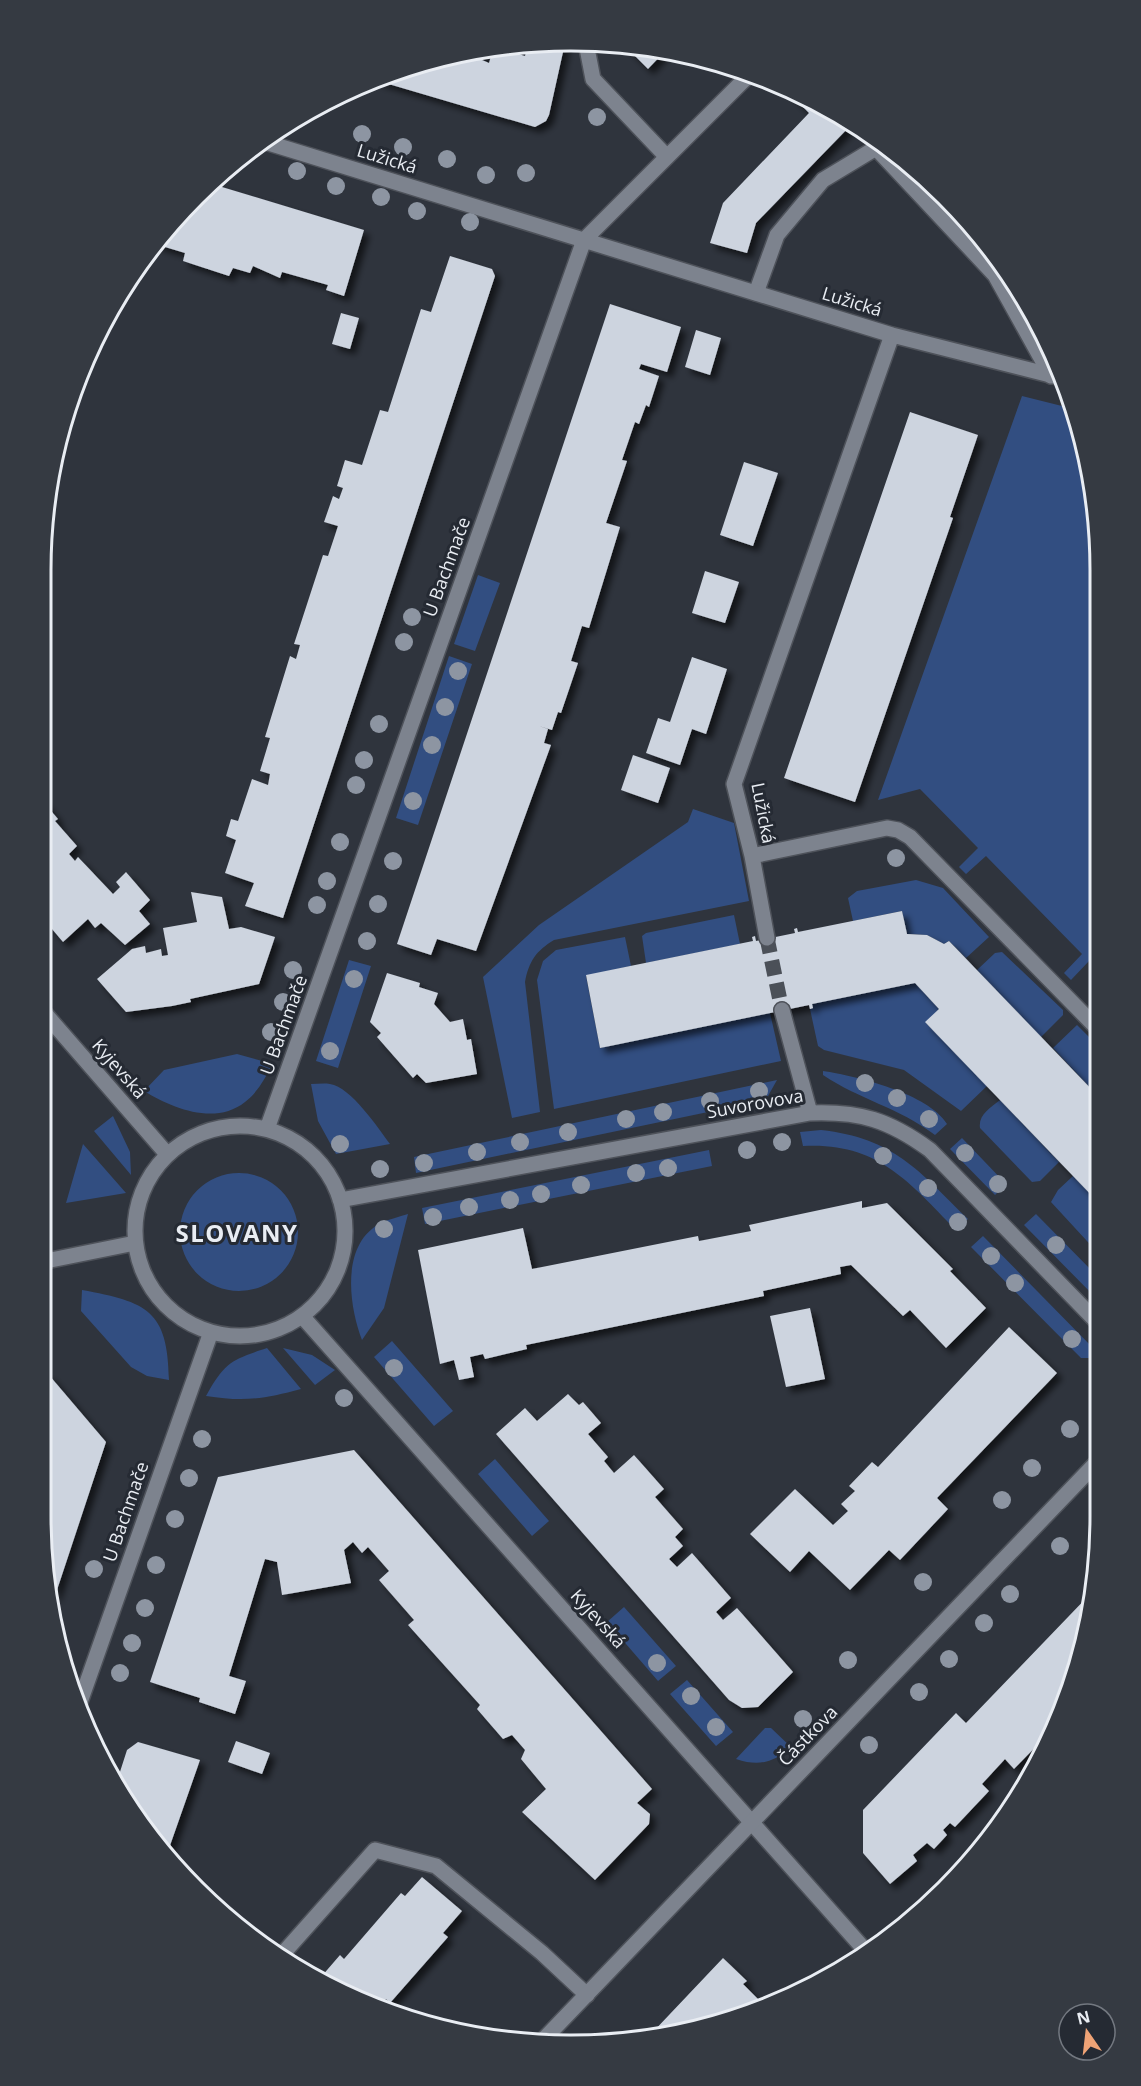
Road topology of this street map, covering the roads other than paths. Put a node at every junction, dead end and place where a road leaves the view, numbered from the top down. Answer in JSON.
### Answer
{"nodes":[{"id":1,"x":588,"y":52,"type":"edge"},
{"id":2,"x":743,"y":81,"type":"edge"},
{"id":3,"x":274,"y":145,"type":"edge"},
{"id":4,"x":874,"y":149,"type":"edge"},
{"id":5,"x":883,"y":155,"type":"edge"},
{"id":6,"x":667,"y":157,"type":"junction"},
{"id":7,"x":584,"y":240,"type":"junction"},
{"id":8,"x":756,"y":292,"type":"junction"},
{"id":9,"x":892,"y":334,"type":"junction"},
{"id":10,"x":1041,"y":351,"type":"edge"},
{"id":11,"x":1051,"y":376,"type":"edge"},
{"id":12,"x":752,"y":856,"type":"junction"},
{"id":13,"x":767,"y":938,"type":"tunnel mouth"},
{"id":14,"x":782,"y":1010,"type":"tunnel mouth"},
{"id":15,"x":51,"y":1021,"type":"edge"},
{"id":16,"x":1090,"y":1021,"type":"edge"},
{"id":17,"x":810,"y":1113,"type":"junction"},
{"id":18,"x":267,"y":1129,"type":"junction"},
{"id":19,"x":167,"y":1154,"type":"junction"},
{"id":20,"x":340,"y":1200,"type":"junction"},
{"id":21,"x":135,"y":1243,"type":"junction"},
{"id":22,"x":51,"y":1260,"type":"edge"},
{"id":23,"x":1090,"y":1315,"type":"edge"},
{"id":24,"x":302,"y":1316,"type":"junction"},
{"id":25,"x":211,"y":1332,"type":"junction"},
{"id":26,"x":1090,"y":1469,"type":"edge"},
{"id":27,"x":83,"y":1693,"type":"edge"},
{"id":28,"x":752,"y":1822,"type":"junction"},
{"id":29,"x":861,"y":1946,"type":"edge"},
{"id":30,"x":286,"y":1950,"type":"edge"},
{"id":31,"x":587,"y":1995,"type":"junction"},
{"id":32,"x":549,"y":2034,"type":"edge"}],
"edges":[{"from":1,"to":6,"type":"street"},
{"from":2,"to":6,"type":"street","name":"U Bachmače"},
{"from":3,"to":7,"type":"street","name":"Lužická"},
{"from":4,"to":8,"type":"street"},
{"from":5,"to":10,"type":"street"},
{"from":6,"to":7,"type":"street","name":"U Bachmače"},
{"from":7,"to":8,"type":"street","name":"Lužická"},
{"from":7,"to":18,"type":"street","name":"U Bachmače"},
{"from":8,"to":9,"type":"street","name":"Lužická"},
{"from":9,"to":11,"type":"street"},
{"from":9,"to":12,"type":"street","name":"Lužická"},
{"from":12,"to":13,"type":"street","name":"Lužická"},
{"from":12,"to":16,"type":"street"},
{"from":14,"to":17,"type":"street"},
{"from":15,"to":19,"type":"street","name":"Kyjevská"},
{"from":17,"to":20,"type":"street","name":"Suvorovova"},
{"from":17,"to":23,"type":"street","name":"Suvorovova"},
{"from":18,"to":19,"type":"street"},
{"from":18,"to":20,"type":"street"},
{"from":19,"to":21,"type":"street"},
{"from":20,"to":24,"type":"street"},
{"from":21,"to":22,"type":"street"},
{"from":21,"to":25,"type":"street"},
{"from":24,"to":25,"type":"street"},
{"from":24,"to":28,"type":"street","name":"Kyjevská"},
{"from":25,"to":27,"type":"street","name":"U Bachmače"},
{"from":26,"to":28,"type":"street","name":"Částkova"},
{"from":28,"to":29,"type":"street","name":"Kyjevská"},
{"from":28,"to":31,"type":"street","name":"Částkova"},
{"from":30,"to":31,"type":"street"},
{"from":31,"to":32,"type":"street","name":"Částkova"}]}
